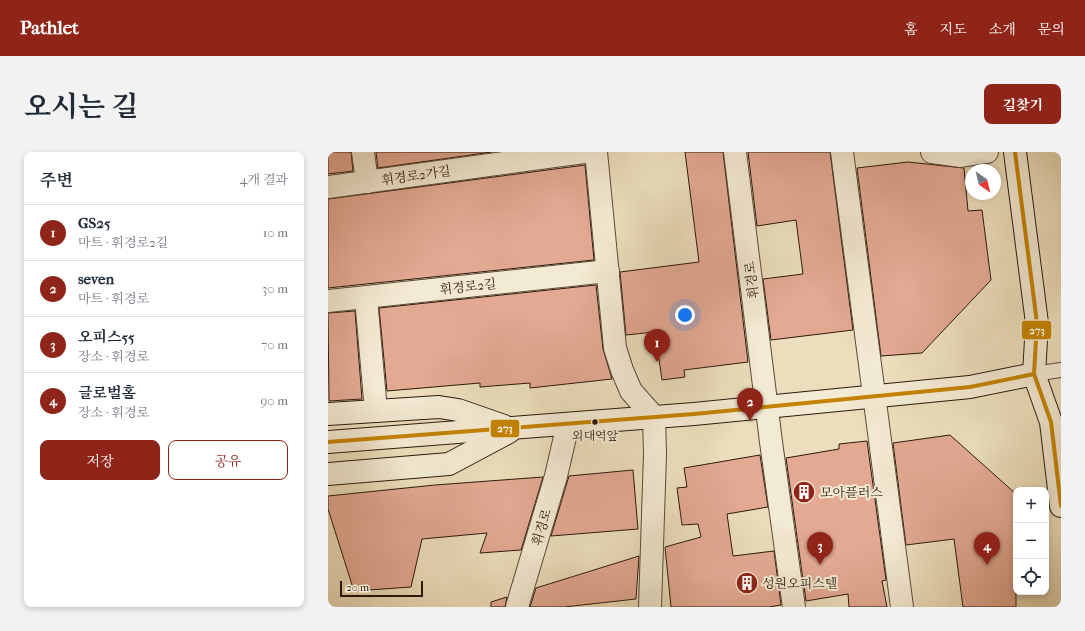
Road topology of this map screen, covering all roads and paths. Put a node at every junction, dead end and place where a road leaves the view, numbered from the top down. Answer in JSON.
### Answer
{"nodes":[{"id":1,"x":363,"y":152,"type":"edge"},
{"id":2,"x":584,"y":152,"type":"edge"},
{"id":3,"x":596,"y":152,"type":"edge"},
{"id":4,"x":735,"y":152,"type":"edge"},
{"id":5,"x":842,"y":152,"type":"edge"},
{"id":6,"x":932,"y":152,"type":"edge"},
{"id":7,"x":987,"y":152,"type":"edge"},
{"id":8,"x":1015,"y":152,"type":"edge"},
{"id":9,"x":367,"y":182,"type":"junction"},
{"id":10,"x":328,"y":187,"type":"edge"},
{"id":11,"x":608,"y":271,"type":"junction"},
{"id":12,"x":366,"y":298,"type":"junction"},
{"id":13,"x":328,"y":301,"type":"edge"},
{"id":14,"x":1061,"y":370,"type":"edge"},
{"id":15,"x":1034,"y":374,"type":"junction"},
{"id":16,"x":874,"y":397,"type":"junction"},
{"id":17,"x":766,"y":407,"type":"junction"},
{"id":18,"x":376,"y":411,"type":"junction"},
{"id":19,"x":328,"y":414,"type":"edge"},
{"id":20,"x":654,"y":417,"type":"junction"},
{"id":21,"x":568,"y":424,"type":"junction"},
{"id":22,"x":513,"y":429,"type":"junction"},
{"id":23,"x":328,"y":442,"type":"edge"},
{"id":24,"x":328,"y":474,"type":"edge"},
{"id":25,"x":1061,"y":506,"type":"edge"},
{"id":26,"x":517,"y":607,"type":"edge"},
{"id":27,"x":650,"y":607,"type":"edge"},
{"id":28,"x":794,"y":607,"type":"edge"},
{"id":29,"x":902,"y":607,"type":"edge"}],
"edges":[{"from":1,"to":9,"type":"street","name":"휘경로2가길"},
{"from":2,"to":9,"type":"street","name":"휘경로2가길"},
{"from":3,"to":11,"type":"street"},
{"from":4,"to":17,"type":"street","name":"휘경로"},
{"from":5,"to":16,"type":"street"},
{"from":6,"to":7,"type":"street"},
{"from":8,"to":15,"type":"street"},
{"from":9,"to":10,"type":"street","name":"휘경로2가길"},
{"from":11,"to":12,"type":"street","name":"휘경로2길"},
{"from":11,"to":20,"type":"street"},
{"from":12,"to":13,"type":"street","name":"휘경로2길"},
{"from":12,"to":18,"type":"street"},
{"from":14,"to":15,"type":"lane"},
{"from":15,"to":16,"type":"street"},
{"from":15,"to":25,"type":"street"},
{"from":16,"to":17,"type":"street"},
{"from":16,"to":29,"type":"street"},
{"from":17,"to":20,"type":"street"},
{"from":17,"to":28,"type":"street","name":"휘경로"},
{"from":18,"to":19,"type":"street"},
{"from":18,"to":22,"type":"street"},
{"from":20,"to":21,"type":"street"},
{"from":20,"to":27,"type":"street"},
{"from":21,"to":22,"type":"street"},
{"from":21,"to":26,"type":"street","name":"휘경로"},
{"from":22,"to":23,"type":"street"},
{"from":22,"to":24,"type":"street"}]}
